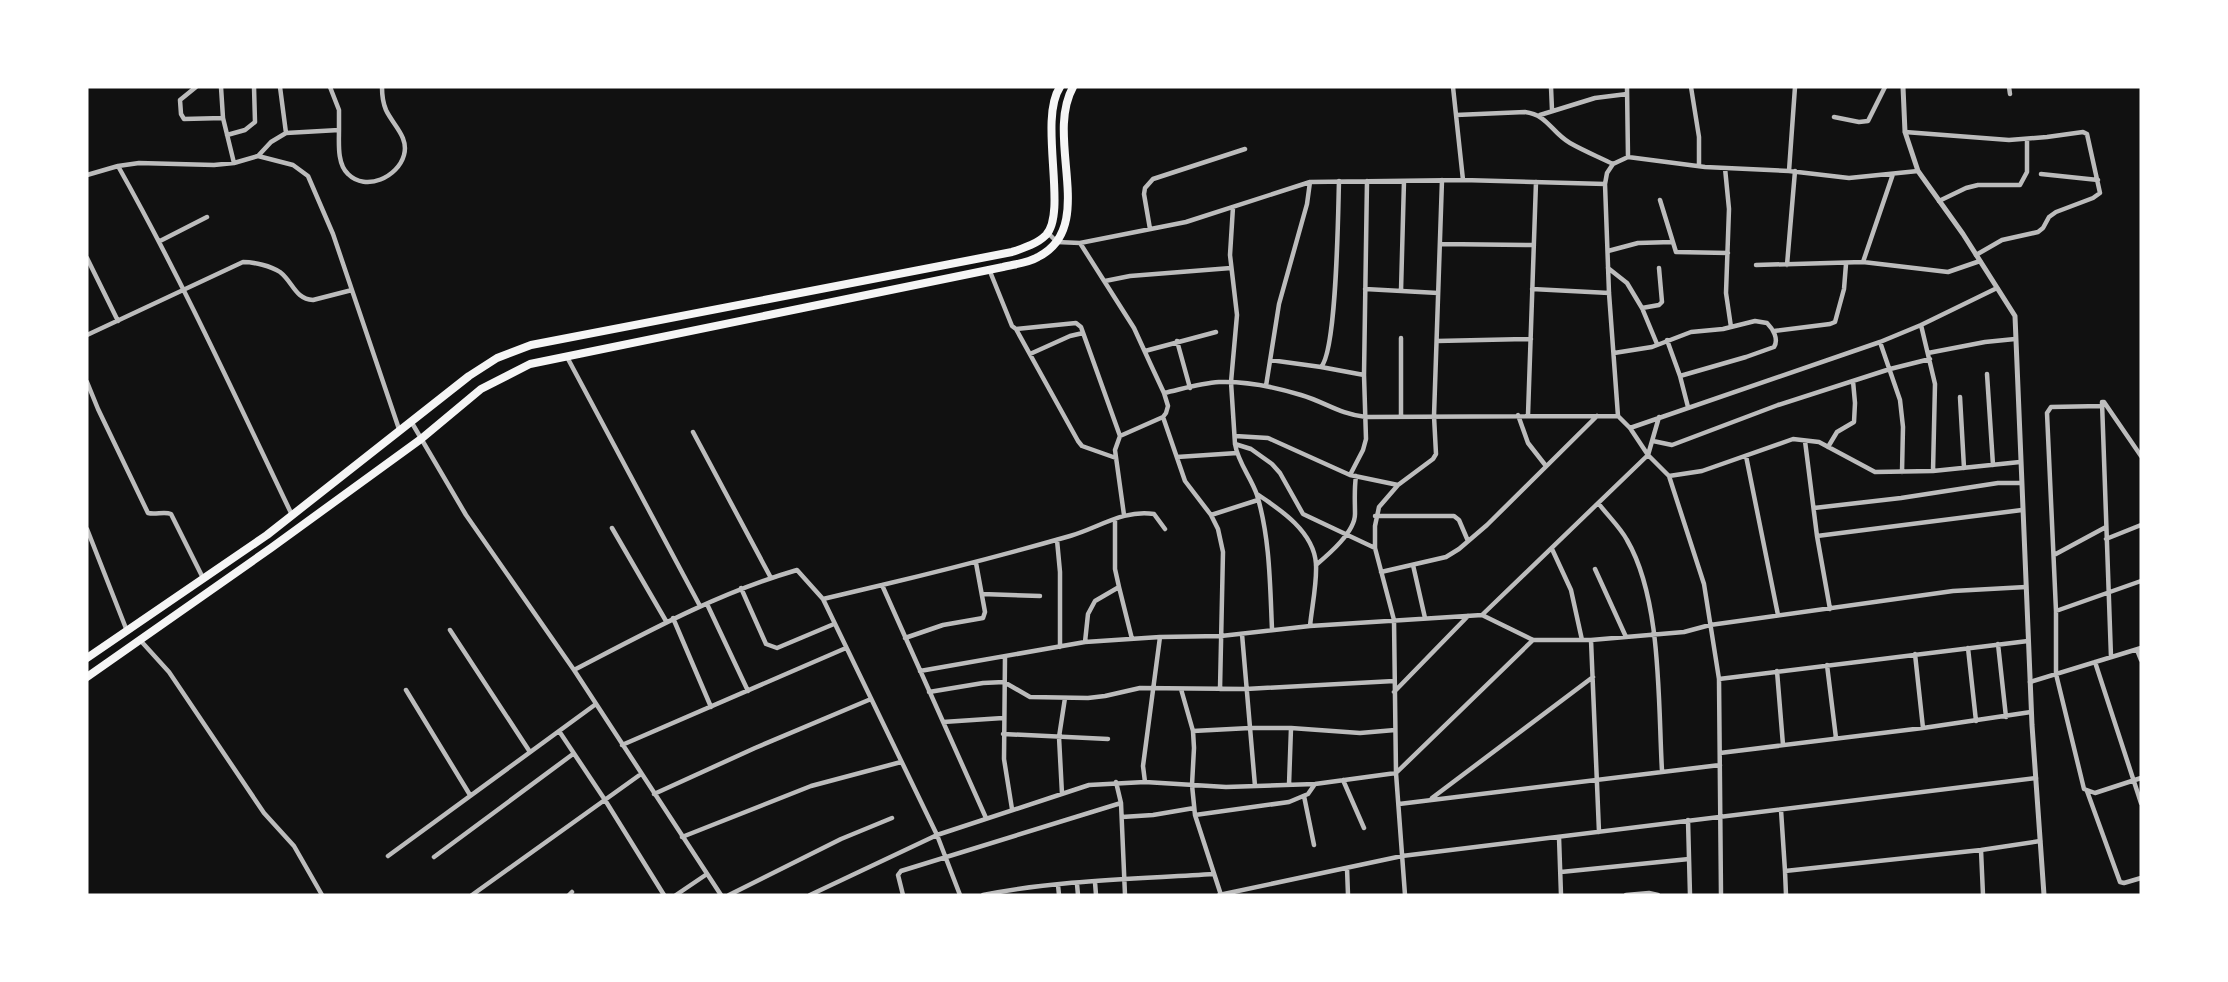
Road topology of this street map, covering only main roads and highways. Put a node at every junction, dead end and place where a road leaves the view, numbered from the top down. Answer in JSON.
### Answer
{"nodes":[{"id":1,"x":1060,"y":87,"type":"edge"},
{"id":2,"x":1073,"y":87,"type":"edge"},
{"id":3,"x":267,"y":535,"type":"junction"},
{"id":4,"x":274,"y":546,"type":"junction"},
{"id":5,"x":87,"y":658,"type":"edge"},
{"id":6,"x":87,"y":676,"type":"edge"}],
"edges":[{"from":1,"to":3,"type":"highway"},
{"from":2,"to":4,"type":"highway"},
{"from":3,"to":4,"type":"highway"},
{"from":3,"to":5,"type":"highway"},
{"from":4,"to":6,"type":"highway"}]}
